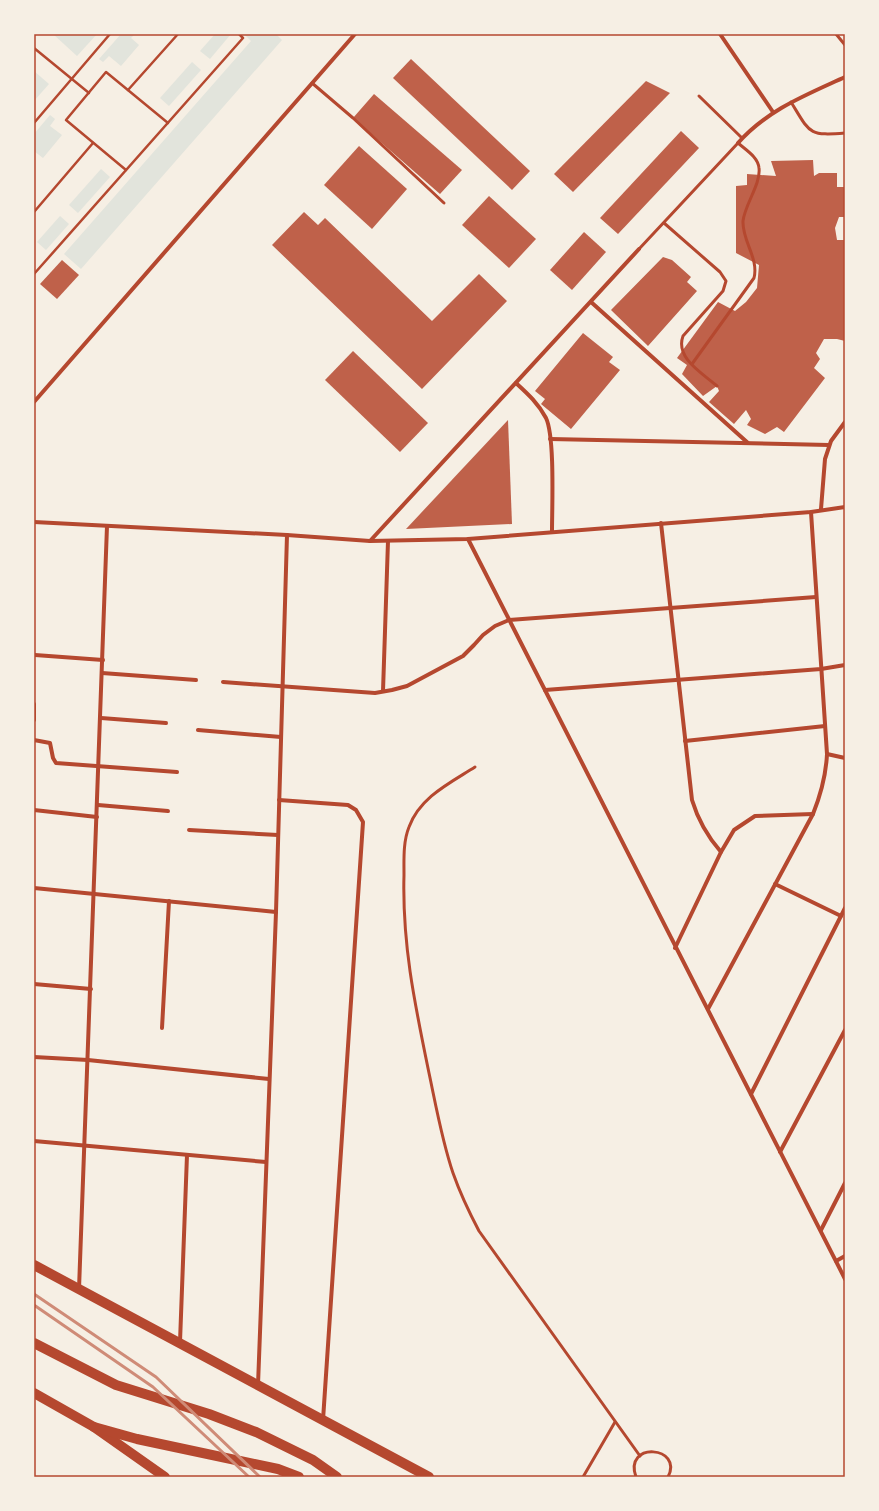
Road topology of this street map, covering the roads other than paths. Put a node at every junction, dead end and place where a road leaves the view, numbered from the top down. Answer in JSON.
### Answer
{"nodes":[{"id":1,"x":355,"y":34,"type":"edge"},
{"id":2,"x":720,"y":34,"type":"edge"},
{"id":3,"x":836,"y":34,"type":"edge"},
{"id":4,"x":845,"y":45,"type":"edge"},
{"id":5,"x":845,"y":77,"type":"edge"},
{"id":6,"x":312,"y":83,"type":"junction"},
{"id":7,"x":699,"y":96,"type":"dead end"},
{"id":8,"x":791,"y":102,"type":"junction"},
{"id":9,"x":773,"y":112,"type":"junction"},
{"id":10,"x":845,"y":133,"type":"edge"},
{"id":11,"x":742,"y":138,"type":"junction"},
{"id":12,"x":738,"y":144,"type":"junction"},
{"id":13,"x":444,"y":203,"type":"dead end"},
{"id":14,"x":664,"y":223,"type":"junction"},
{"id":15,"x":639,"y":249,"type":"joint"},
{"id":16,"x":591,"y":302,"type":"junction"},
{"id":17,"x":692,"y":364,"type":"junction"},
{"id":18,"x":516,"y":384,"type":"junction"},
{"id":19,"x":717,"y":386,"type":"dead end"},
{"id":20,"x":34,"y":402,"type":"edge"},
{"id":21,"x":845,"y":422,"type":"edge"},
{"id":22,"x":550,"y":439,"type":"junction"},
{"id":23,"x":749,"y":443,"type":"junction"},
{"id":24,"x":829,"y":445,"type":"junction"},
{"id":25,"x":845,"y":507,"type":"edge"},
{"id":26,"x":821,"y":509,"type":"junction"},
{"id":27,"x":811,"y":512,"type":"junction"},
{"id":28,"x":34,"y":522,"type":"edge"},
{"id":29,"x":661,"y":523,"type":"junction"},
{"id":30,"x":107,"y":526,"type":"junction"},
{"id":31,"x":552,"y":532,"type":"junction"},
{"id":32,"x":287,"y":535,"type":"junction"},
{"id":33,"x":468,"y":539,"type":"junction"},
{"id":34,"x":370,"y":541,"type":"junction"},
{"id":35,"x":388,"y":541,"type":"junction"},
{"id":36,"x":816,"y":597,"type":"junction"},
{"id":37,"x":670,"y":608,"type":"junction"},
{"id":38,"x":509,"y":620,"type":"junction"},
{"id":39,"x":35,"y":655,"type":"dead end"},
{"id":40,"x":103,"y":660,"type":"junction"},
{"id":41,"x":845,"y":665,"type":"edge"},
{"id":42,"x":821,"y":669,"type":"junction"},
{"id":43,"x":102,"y":673,"type":"junction"},
{"id":44,"x":196,"y":680,"type":"dead end"},
{"id":45,"x":678,"y":680,"type":"junction"},
{"id":46,"x":224,"y":682,"type":"dead end"},
{"id":47,"x":283,"y":686,"type":"junction"},
{"id":48,"x":545,"y":690,"type":"junction"},
{"id":49,"x":382,"y":692,"type":"junction"},
{"id":50,"x":34,"y":704,"type":"edge"},
{"id":51,"x":101,"y":718,"type":"junction"},
{"id":52,"x":34,"y":720,"type":"edge"},
{"id":53,"x":166,"y":723,"type":"dead end"},
{"id":54,"x":825,"y":726,"type":"junction"},
{"id":55,"x":198,"y":730,"type":"dead end"},
{"id":56,"x":281,"y":737,"type":"junction"},
{"id":57,"x":34,"y":740,"type":"edge"},
{"id":58,"x":685,"y":741,"type":"junction"},
{"id":59,"x":827,"y":754,"type":"junction"},
{"id":60,"x":845,"y":758,"type":"edge"},
{"id":61,"x":99,"y":766,"type":"junction"},
{"id":62,"x":475,"y":767,"type":"dead end"},
{"id":63,"x":177,"y":772,"type":"dead end"},
{"id":64,"x":279,"y":800,"type":"junction"},
{"id":65,"x":98,"y":805,"type":"junction"},
{"id":66,"x":34,"y":810,"type":"edge"},
{"id":67,"x":168,"y":811,"type":"dead end"},
{"id":68,"x":813,"y":814,"type":"junction"},
{"id":69,"x":97,"y":817,"type":"junction"},
{"id":70,"x":189,"y":830,"type":"dead end"},
{"id":71,"x":278,"y":835,"type":"junction"},
{"id":72,"x":721,"y":852,"type":"junction"},
{"id":73,"x":775,"y":884,"type":"junction"},
{"id":74,"x":34,"y":888,"type":"edge"},
{"id":75,"x":94,"y":894,"type":"junction"},
{"id":76,"x":169,"y":901,"type":"junction"},
{"id":77,"x":845,"y":908,"type":"edge"},
{"id":78,"x":276,"y":912,"type":"junction"},
{"id":79,"x":841,"y":916,"type":"junction"},
{"id":80,"x":675,"y":948,"type":"junction"},
{"id":81,"x":34,"y":984,"type":"edge"},
{"id":82,"x":91,"y":989,"type":"junction"},
{"id":83,"x":708,"y":1009,"type":"junction"},
{"id":84,"x":162,"y":1028,"type":"dead end"},
{"id":85,"x":845,"y":1030,"type":"edge"},
{"id":86,"x":34,"y":1056,"type":"edge"},
{"id":87,"x":88,"y":1060,"type":"junction"},
{"id":88,"x":269,"y":1079,"type":"junction"},
{"id":89,"x":751,"y":1094,"type":"junction"},
{"id":90,"x":34,"y":1141,"type":"edge"},
{"id":91,"x":86,"y":1146,"type":"junction"},
{"id":92,"x":780,"y":1152,"type":"junction"},
{"id":93,"x":187,"y":1155,"type":"junction"},
{"id":94,"x":266,"y":1162,"type":"junction"},
{"id":95,"x":845,"y":1183,"type":"edge"},
{"id":96,"x":821,"y":1230,"type":"junction"},
{"id":97,"x":845,"y":1256,"type":"edge"},
{"id":98,"x":836,"y":1261,"type":"junction"},
{"id":99,"x":34,"y":1265,"type":"edge"},
{"id":100,"x":845,"y":1279,"type":"edge"},
{"id":101,"x":79,"y":1290,"type":"junction"},
{"id":102,"x":34,"y":1343,"type":"edge"},
{"id":103,"x":180,"y":1343,"type":"junction"},
{"id":104,"x":258,"y":1385,"type":"junction"},
{"id":105,"x":34,"y":1393,"type":"edge"},
{"id":106,"x":323,"y":1420,"type":"junction"},
{"id":107,"x":615,"y":1422,"type":"junction"},
{"id":108,"x":94,"y":1427,"type":"junction"},
{"id":109,"x":640,"y":1456,"type":"junction"},
{"id":110,"x":165,"y":1477,"type":"edge"},
{"id":111,"x":300,"y":1477,"type":"edge"},
{"id":112,"x":337,"y":1477,"type":"edge"},
{"id":113,"x":429,"y":1477,"type":"edge"},
{"id":114,"x":583,"y":1477,"type":"edge"},
{"id":115,"x":636,"y":1477,"type":"edge"},
{"id":116,"x":668,"y":1477,"type":"edge"}],
"edges":[{"from":1,"to":6,"type":"street"},
{"from":2,"to":9,"type":"street"},
{"from":3,"to":4,"type":"lane"},
{"from":5,"to":8,"type":"street"},
{"from":6,"to":13,"type":"lane"},
{"from":6,"to":20,"type":"street"},
{"from":7,"to":11,"type":"lane"},
{"from":8,"to":9,"type":"street"},
{"from":8,"to":10,"type":"lane"},
{"from":9,"to":11,"type":"street"},
{"from":11,"to":12,"type":"street"},
{"from":12,"to":14,"type":"lane"},
{"from":12,"to":17,"type":"lane"},
{"from":14,"to":15,"type":"lane"},
{"from":14,"to":17,"type":"lane"},
{"from":15,"to":16,"type":"street"},
{"from":16,"to":18,"type":"street"},
{"from":16,"to":23,"type":"street"},
{"from":17,"to":19,"type":"lane"},
{"from":18,"to":22,"type":"street"},
{"from":18,"to":34,"type":"street"},
{"from":21,"to":24,"type":"street"},
{"from":22,"to":23,"type":"street"},
{"from":22,"to":31,"type":"street"},
{"from":23,"to":24,"type":"street"},
{"from":24,"to":26,"type":"street"},
{"from":25,"to":26,"type":"street"},
{"from":26,"to":27,"type":"street"},
{"from":27,"to":29,"type":"street"},
{"from":27,"to":36,"type":"street"},
{"from":28,"to":30,"type":"street"},
{"from":29,"to":31,"type":"street"},
{"from":29,"to":37,"type":"street"},
{"from":30,"to":32,"type":"street"},
{"from":30,"to":40,"type":"street"},
{"from":31,"to":33,"type":"street"},
{"from":32,"to":34,"type":"street"},
{"from":32,"to":47,"type":"street"},
{"from":33,"to":35,"type":"street"},
{"from":33,"to":38,"type":"street"},
{"from":34,"to":35,"type":"street"},
{"from":35,"to":49,"type":"street"},
{"from":36,"to":37,"type":"street"},
{"from":36,"to":42,"type":"street"},
{"from":37,"to":38,"type":"street"},
{"from":37,"to":45,"type":"street"},
{"from":38,"to":48,"type":"street"},
{"from":38,"to":49,"type":"street"},
{"from":39,"to":40,"type":"street"},
{"from":40,"to":43,"type":"street"},
{"from":41,"to":42,"type":"street"},
{"from":42,"to":45,"type":"street"},
{"from":42,"to":54,"type":"street"},
{"from":43,"to":44,"type":"street"},
{"from":43,"to":51,"type":"street"},
{"from":45,"to":48,"type":"street"},
{"from":45,"to":58,"type":"street"},
{"from":46,"to":47,"type":"street"},
{"from":47,"to":49,"type":"street"},
{"from":47,"to":56,"type":"street"},
{"from":48,"to":80,"type":"street"},
{"from":50,"to":52,"type":"street"},
{"from":51,"to":53,"type":"street"},
{"from":51,"to":61,"type":"street"},
{"from":54,"to":58,"type":"street"},
{"from":54,"to":59,"type":"street"},
{"from":55,"to":56,"type":"street"},
{"from":56,"to":64,"type":"street"},
{"from":57,"to":61,"type":"street"},
{"from":58,"to":72,"type":"street"},
{"from":59,"to":60,"type":"street"},
{"from":59,"to":68,"type":"street"},
{"from":61,"to":63,"type":"street"},
{"from":61,"to":65,"type":"street"},
{"from":62,"to":107,"type":"lane"},
{"from":64,"to":71,"type":"street"},
{"from":64,"to":106,"type":"street"},
{"from":65,"to":67,"type":"street"},
{"from":65,"to":69,"type":"street"},
{"from":66,"to":69,"type":"street"},
{"from":68,"to":72,"type":"street"},
{"from":68,"to":73,"type":"street"},
{"from":69,"to":75,"type":"street"},
{"from":70,"to":71,"type":"street"},
{"from":71,"to":78,"type":"street"},
{"from":72,"to":80,"type":"street"},
{"from":73,"to":79,"type":"street"},
{"from":73,"to":83,"type":"street"},
{"from":74,"to":75,"type":"street"},
{"from":75,"to":76,"type":"street"},
{"from":75,"to":82,"type":"street"},
{"from":76,"to":78,"type":"street"},
{"from":76,"to":84,"type":"street"},
{"from":77,"to":79,"type":"street"},
{"from":78,"to":88,"type":"street"},
{"from":79,"to":89,"type":"street"},
{"from":80,"to":83,"type":"street"},
{"from":81,"to":82,"type":"street"},
{"from":82,"to":87,"type":"street"},
{"from":83,"to":89,"type":"street"},
{"from":85,"to":92,"type":"street"},
{"from":86,"to":87,"type":"street"},
{"from":87,"to":88,"type":"street"},
{"from":87,"to":91,"type":"street"},
{"from":88,"to":94,"type":"street"},
{"from":89,"to":92,"type":"street"},
{"from":90,"to":91,"type":"street"},
{"from":91,"to":93,"type":"street"},
{"from":91,"to":101,"type":"street"},
{"from":92,"to":96,"type":"street"},
{"from":93,"to":94,"type":"street"},
{"from":93,"to":103,"type":"street"},
{"from":94,"to":104,"type":"street"},
{"from":95,"to":96,"type":"street"},
{"from":96,"to":98,"type":"street"},
{"from":97,"to":98,"type":"street"},
{"from":98,"to":100,"type":"street"},
{"from":99,"to":101,"type":"main road"},
{"from":101,"to":103,"type":"main road"},
{"from":102,"to":112,"type":"main road"},
{"from":103,"to":104,"type":"main road"},
{"from":104,"to":106,"type":"main road"},
{"from":105,"to":108,"type":"main road"},
{"from":106,"to":113,"type":"main road"},
{"from":107,"to":109,"type":"lane"},
{"from":107,"to":114,"type":"lane"},
{"from":108,"to":110,"type":"main road"},
{"from":108,"to":111,"type":"main road"},
{"from":109,"to":115,"type":"lane"},
{"from":109,"to":116,"type":"lane"}]}
